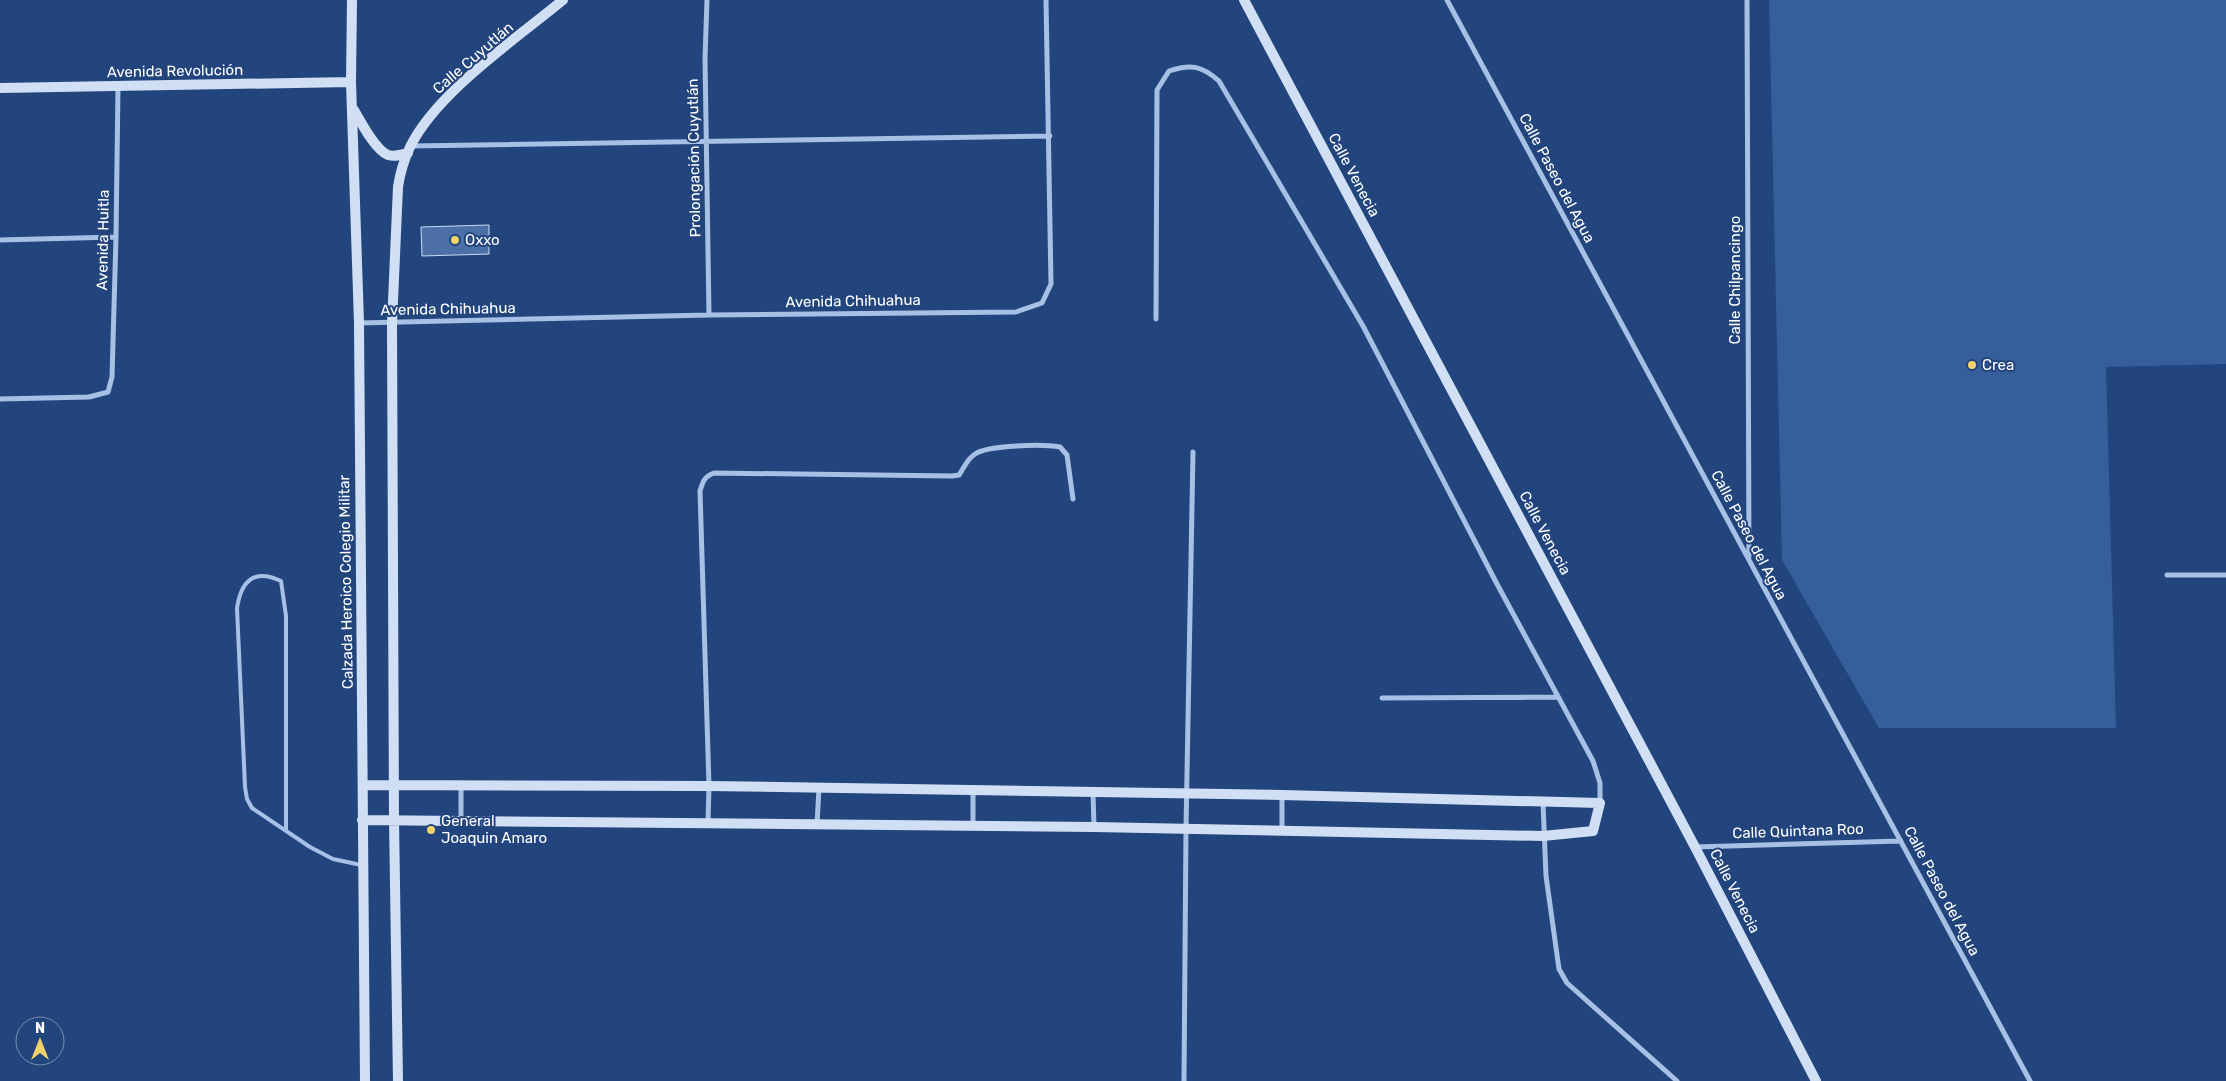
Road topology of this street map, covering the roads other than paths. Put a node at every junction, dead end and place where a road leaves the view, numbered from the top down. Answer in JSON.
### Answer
{"nodes":[{"id":1,"x":352,"y":0,"type":"edge"},
{"id":2,"x":563,"y":0,"type":"edge"},
{"id":3,"x":707,"y":0,"type":"edge"},
{"id":4,"x":1046,"y":0,"type":"edge"},
{"id":5,"x":1244,"y":0,"type":"edge"},
{"id":6,"x":1447,"y":0,"type":"edge"},
{"id":7,"x":1747,"y":0,"type":"edge"},
{"id":8,"x":352,"y":82,"type":"junction"},
{"id":9,"x":118,"y":87,"type":"junction"},
{"id":10,"x":0,"y":88,"type":"edge"},
{"id":11,"x":352,"y":107,"type":"junction"},
{"id":12,"x":1050,"y":136,"type":"junction"},
{"id":13,"x":707,"y":142,"type":"junction"},
{"id":14,"x":409,"y":149,"type":"junction"},
{"id":15,"x":116,"y":237,"type":"junction"},
{"id":16,"x":0,"y":240,"type":"edge"},
{"id":17,"x":709,"y":315,"type":"junction"},
{"id":18,"x":1156,"y":319,"type":"dead end"},
{"id":19,"x":358,"y":323,"type":"junction"},
{"id":20,"x":392,"y":324,"type":"junction"},
{"id":21,"x":0,"y":399,"type":"edge"},
{"id":22,"x":1193,"y":452,"type":"dead end"},
{"id":23,"x":1073,"y":499,"type":"dead end"},
{"id":24,"x":1748,"y":559,"type":"junction"},
{"id":25,"x":2167,"y":575,"type":"dead end"},
{"id":26,"x":2226,"y":575,"type":"edge"},
{"id":27,"x":1558,"y":697,"type":"junction"},
{"id":28,"x":1382,"y":698,"type":"dead end"},
{"id":29,"x":394,"y":784,"type":"junction"},
{"id":30,"x":461,"y":784,"type":"junction"},
{"id":31,"x":363,"y":785,"type":"junction"},
{"id":32,"x":709,"y":786,"type":"junction"},
{"id":33,"x":819,"y":788,"type":"junction"},
{"id":34,"x":973,"y":791,"type":"junction"},
{"id":35,"x":1093,"y":793,"type":"junction"},
{"id":36,"x":1186,"y":794,"type":"junction"},
{"id":37,"x":1282,"y":795,"type":"junction"},
{"id":38,"x":1543,"y":802,"type":"junction"},
{"id":39,"x":1600,"y":804,"type":"junction"},
{"id":40,"x":394,"y":819,"type":"junction"},
{"id":41,"x":362,"y":820,"type":"junction"},
{"id":42,"x":461,"y":820,"type":"junction"},
{"id":43,"x":708,"y":822,"type":"junction"},
{"id":44,"x":817,"y":824,"type":"junction"},
{"id":45,"x":974,"y":826,"type":"junction"},
{"id":46,"x":1094,"y":827,"type":"junction"},
{"id":47,"x":1186,"y":828,"type":"junction"},
{"id":48,"x":286,"y":830,"type":"junction"},
{"id":49,"x":1282,"y":830,"type":"junction"},
{"id":50,"x":1543,"y":836,"type":"junction"},
{"id":51,"x":1901,"y":841,"type":"junction"},
{"id":52,"x":1696,"y":847,"type":"junction"},
{"id":53,"x":363,"y":866,"type":"junction"},
{"id":54,"x":365,"y":1081,"type":"edge"},
{"id":55,"x":398,"y":1081,"type":"edge"},
{"id":56,"x":1184,"y":1081,"type":"edge"},
{"id":57,"x":1677,"y":1081,"type":"edge"},
{"id":58,"x":1816,"y":1081,"type":"edge"},
{"id":59,"x":2030,"y":1081,"type":"edge"}],
"edges":[{"from":1,"to":8,"type":"street","name":"Calzada Heroico Colegio Militar"},
{"from":2,"to":14,"type":"street","name":"Calle Cuyutlán"},
{"from":3,"to":13,"type":"street","name":"Prolongación Cuyutlán"},
{"from":4,"to":12,"type":"street","name":"Avenida Chihuahua"},
{"from":5,"to":52,"type":"street","name":"Calle Venecia"},
{"from":6,"to":24,"type":"street","name":"Calle Paseo del Agua"},
{"from":7,"to":24,"type":"street","name":"Calle Chilpancingo"},
{"from":8,"to":9,"type":"street","name":"Avenida Revolución"},
{"from":8,"to":11,"type":"street","name":"Calzada Heroico Colegio Militar"},
{"from":9,"to":10,"type":"street","name":"Avenida Revolución"},
{"from":9,"to":15,"type":"street","name":"Avenida Huitla"},
{"from":11,"to":14,"type":"street"},
{"from":11,"to":19,"type":"street","name":"Calzada Heroico Colegio Militar"},
{"from":12,"to":13,"type":"street"},
{"from":12,"to":17,"type":"street","name":"Avenida Chihuahua"},
{"from":13,"to":14,"type":"street"},
{"from":13,"to":17,"type":"street","name":"Prolongación Cuyutlán"},
{"from":14,"to":20,"type":"street"},
{"from":15,"to":16,"type":"street"},
{"from":15,"to":21,"type":"street","name":"Avenida Huitla"},
{"from":17,"to":20,"type":"street","name":"Avenida Chihuahua"},
{"from":18,"to":27,"type":"street"},
{"from":19,"to":20,"type":"street","name":"Avenida Chihuahua"},
{"from":19,"to":31,"type":"street","name":"Calzada Heroico Colegio Militar"},
{"from":20,"to":29,"type":"street"},
{"from":22,"to":36,"type":"street"},
{"from":23,"to":32,"type":"street"},
{"from":24,"to":51,"type":"street","name":"Calle Paseo del Agua"},
{"from":25,"to":26,"type":"street"},
{"from":27,"to":28,"type":"street"},
{"from":27,"to":39,"type":"street"},
{"from":29,"to":30,"type":"street"},
{"from":29,"to":31,"type":"street"},
{"from":29,"to":40,"type":"street"},
{"from":30,"to":32,"type":"street"},
{"from":30,"to":42,"type":"street"},
{"from":31,"to":41,"type":"street","name":"Calzada Heroico Colegio Militar"},
{"from":32,"to":33,"type":"street"},
{"from":32,"to":43,"type":"street"},
{"from":33,"to":34,"type":"street"},
{"from":33,"to":44,"type":"street"},
{"from":34,"to":35,"type":"street"},
{"from":34,"to":45,"type":"street"},
{"from":35,"to":36,"type":"street"},
{"from":35,"to":46,"type":"street"},
{"from":36,"to":37,"type":"street"},
{"from":36,"to":47,"type":"street"},
{"from":37,"to":38,"type":"street"},
{"from":37,"to":49,"type":"street"},
{"from":38,"to":39,"type":"street"},
{"from":38,"to":50,"type":"street"},
{"from":39,"to":50,"type":"street"},
{"from":40,"to":41,"type":"street"},
{"from":40,"to":42,"type":"street"},
{"from":40,"to":55,"type":"street"},
{"from":41,"to":53,"type":"street","name":"Calzada Heroico Colegio Militar"},
{"from":42,"to":43,"type":"street"},
{"from":43,"to":44,"type":"street"},
{"from":44,"to":45,"type":"street"},
{"from":45,"to":46,"type":"street"},
{"from":46,"to":47,"type":"street"},
{"from":47,"to":49,"type":"street"},
{"from":47,"to":56,"type":"street"},
{"from":48,"to":48,"type":"lane"},
{"from":48,"to":53,"type":"lane"},
{"from":49,"to":50,"type":"street"},
{"from":50,"to":57,"type":"street"},
{"from":51,"to":52,"type":"street","name":"Calle Quintana Roo"},
{"from":51,"to":59,"type":"street","name":"Calle Paseo del Agua"},
{"from":52,"to":58,"type":"street","name":"Calle Venecia"},
{"from":53,"to":54,"type":"street","name":"Calzada Heroico Colegio Militar"}]}
